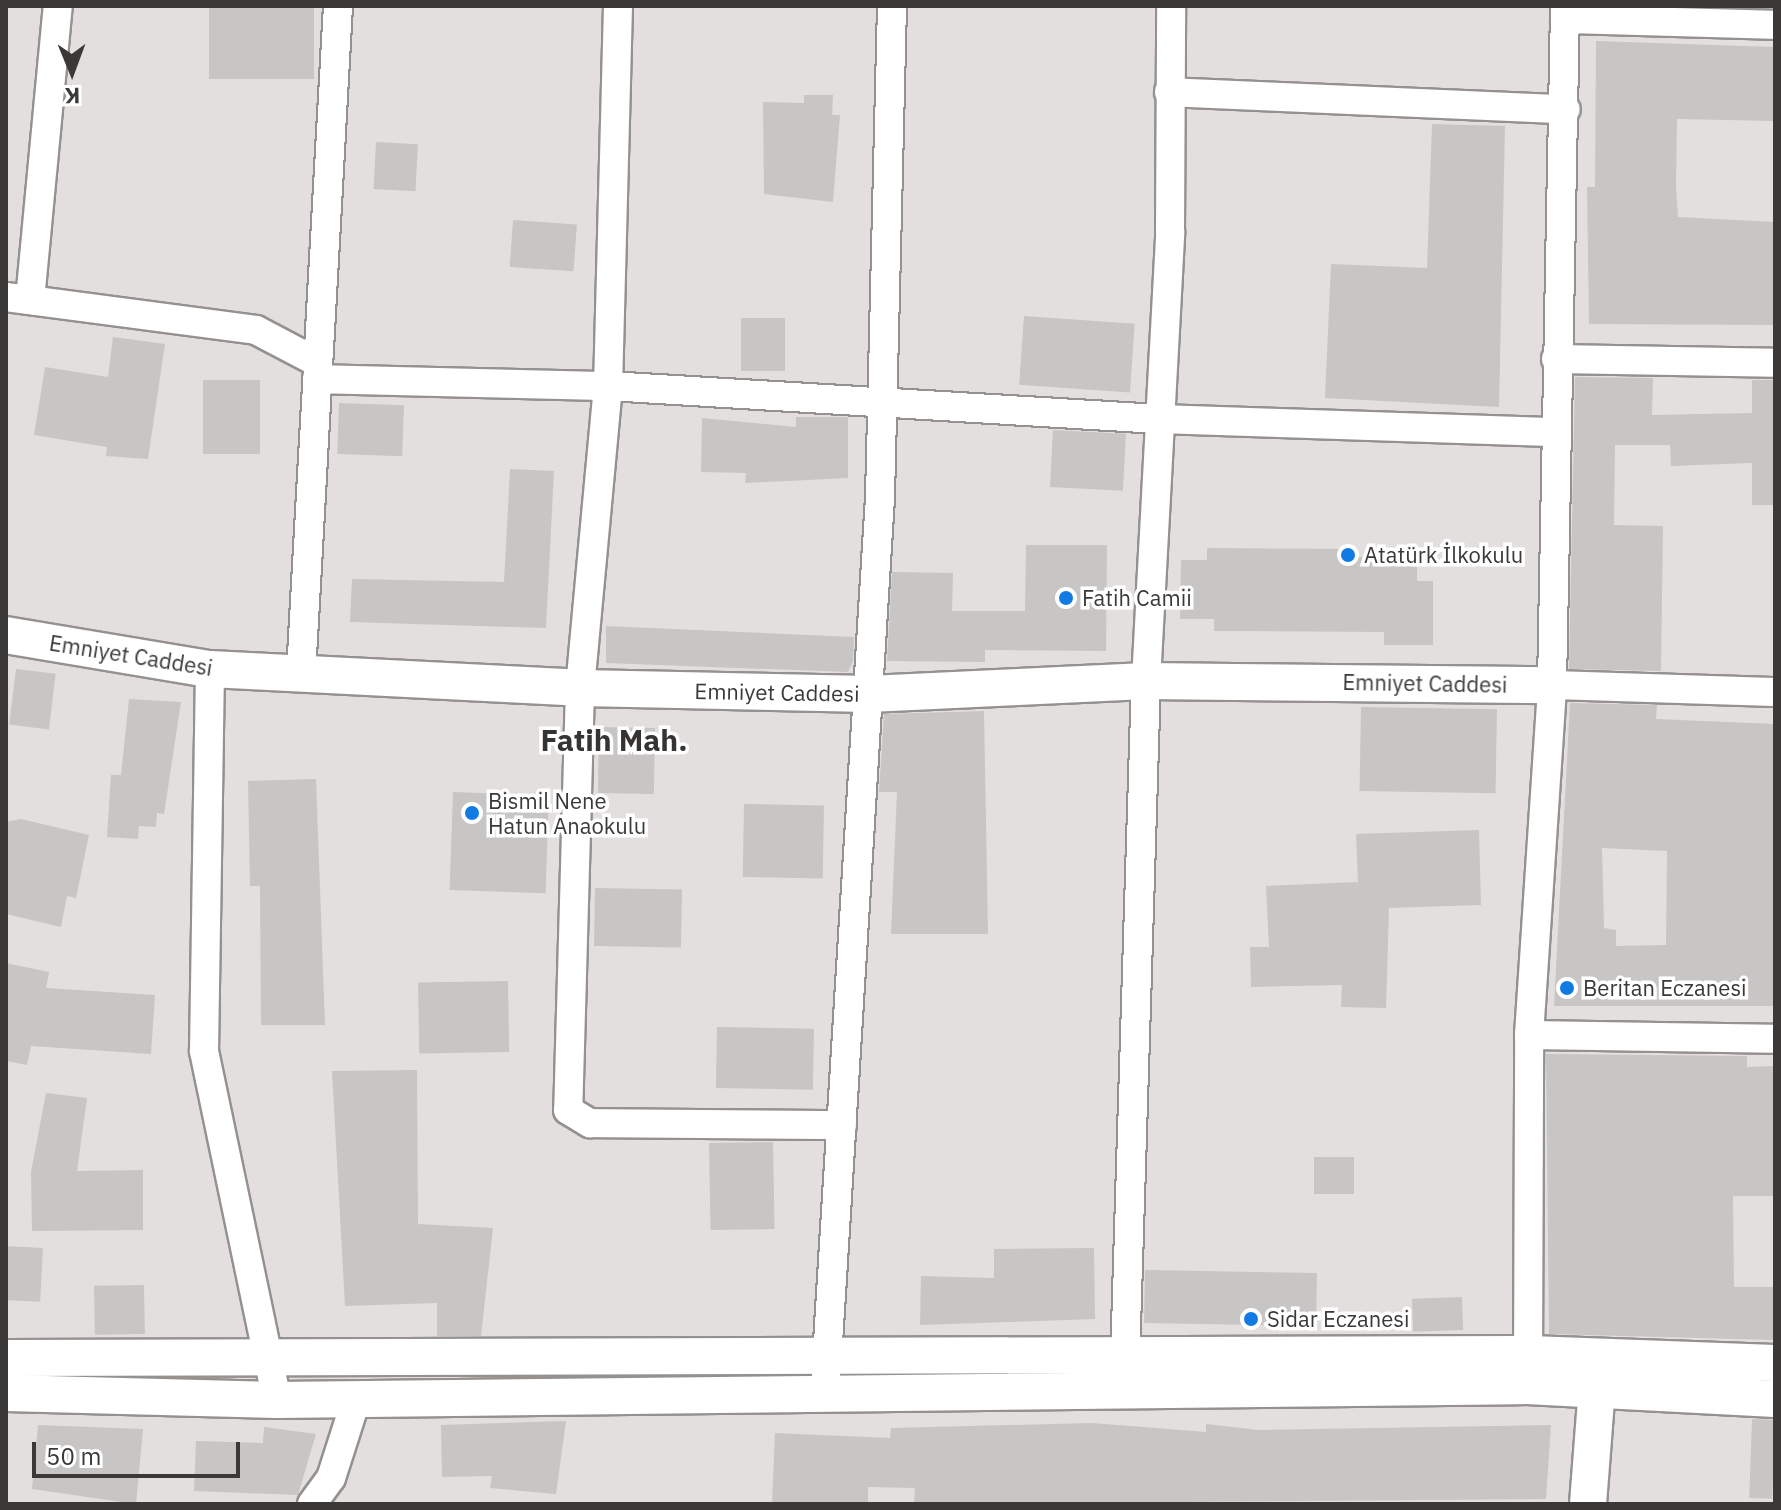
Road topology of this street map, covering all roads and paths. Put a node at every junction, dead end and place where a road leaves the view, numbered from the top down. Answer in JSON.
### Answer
{"nodes":[{"id":1,"x":58,"y":6,"type":"edge"},
{"id":2,"x":338,"y":6,"type":"edge"},
{"id":3,"x":618,"y":6,"type":"edge"},
{"id":4,"x":892,"y":6,"type":"edge"},
{"id":5,"x":1171,"y":6,"type":"edge"},
{"id":6,"x":1565,"y":12,"type":"edge"},
{"id":7,"x":1775,"y":25,"type":"edge"},
{"id":8,"x":1169,"y":92,"type":"junction"},
{"id":9,"x":1566,"y":109,"type":"junction"},
{"id":10,"x":18,"y":298,"type":"edge"},
{"id":11,"x":1556,"y":359,"type":"junction"},
{"id":12,"x":1775,"y":363,"type":"edge"},
{"id":13,"x":317,"y":371,"type":"junction"},
{"id":14,"x":608,"y":386,"type":"junction"},
{"id":15,"x":882,"y":399,"type":"junction"},
{"id":16,"x":1158,"y":419,"type":"junction"},
{"id":17,"x":1551,"y":432,"type":"junction"},
{"id":18,"x":6,"y":635,"type":"edge"},
{"id":19,"x":210,"y":669,"type":"junction"},
{"id":20,"x":301,"y":674,"type":"junction"},
{"id":21,"x":1146,"y":681,"type":"junction"},
{"id":22,"x":1552,"y":685,"type":"junction"},
{"id":23,"x":580,"y":688,"type":"junction"},
{"id":24,"x":1775,"y":692,"type":"edge"},
{"id":25,"x":869,"y":694,"type":"junction"},
{"id":26,"x":1529,"y":1035,"type":"junction"},
{"id":27,"x":1775,"y":1039,"type":"edge"},
{"id":28,"x":842,"y":1125,"type":"junction"},
{"id":29,"x":6,"y":1358,"type":"edge"},
{"id":30,"x":1125,"y":1360,"type":"junction"},
{"id":31,"x":273,"y":1361,"type":"junction"},
{"id":32,"x":1775,"y":1363,"type":"edge"},
{"id":33,"x":1529,"y":1370,"type":"junction"},
{"id":34,"x":826,"y":1374,"type":"junction"},
{"id":35,"x":1597,"y":1388,"type":"junction"},
{"id":36,"x":6,"y":1393,"type":"edge"},
{"id":37,"x":357,"y":1397,"type":"junction"},
{"id":38,"x":1775,"y":1399,"type":"edge"},
{"id":39,"x":277,"y":1400,"type":"junction"},
{"id":40,"x":312,"y":1504,"type":"edge"},
{"id":41,"x":1588,"y":1504,"type":"edge"}],
"edges":[{"from":1,"to":10,"type":"street"},
{"from":2,"to":13,"type":"street"},
{"from":3,"to":14,"type":"street"},
{"from":4,"to":15,"type":"street"},
{"from":5,"to":8,"type":"street"},
{"from":6,"to":7,"type":"street"},
{"from":6,"to":9,"type":"street"},
{"from":8,"to":9,"type":"street"},
{"from":8,"to":16,"type":"street"},
{"from":9,"to":11,"type":"street"},
{"from":10,"to":13,"type":"street"},
{"from":11,"to":12,"type":"street"},
{"from":11,"to":17,"type":"street"},
{"from":13,"to":14,"type":"street"},
{"from":13,"to":20,"type":"street"},
{"from":14,"to":15,"type":"street"},
{"from":14,"to":23,"type":"street"},
{"from":15,"to":16,"type":"street"},
{"from":15,"to":25,"type":"street"},
{"from":16,"to":17,"type":"street"},
{"from":16,"to":21,"type":"street"},
{"from":17,"to":22,"type":"street"},
{"from":18,"to":19,"type":"street","name":"Emniyet Caddesi"},
{"from":19,"to":20,"type":"street","name":"Emniyet Caddesi"},
{"from":19,"to":31,"type":"street"},
{"from":20,"to":23,"type":"street","name":"Emniyet Caddesi"},
{"from":21,"to":22,"type":"street","name":"Emniyet Caddesi"},
{"from":21,"to":25,"type":"street","name":"Emniyet Caddesi"},
{"from":21,"to":30,"type":"street"},
{"from":22,"to":24,"type":"street"},
{"from":22,"to":26,"type":"street"},
{"from":23,"to":25,"type":"street","name":"Emniyet Caddesi"},
{"from":23,"to":28,"type":"street"},
{"from":25,"to":28,"type":"street"},
{"from":26,"to":27,"type":"street"},
{"from":26,"to":33,"type":"street"},
{"from":28,"to":34,"type":"street"},
{"from":29,"to":31,"type":"street"},
{"from":30,"to":33,"type":"street"},
{"from":30,"to":34,"type":"street"},
{"from":31,"to":34,"type":"street"},
{"from":31,"to":39,"type":"street"},
{"from":32,"to":33,"type":"street"},
{"from":33,"to":34,"type":"street"},
{"from":33,"to":35,"type":"street"},
{"from":34,"to":37,"type":"street"},
{"from":35,"to":38,"type":"street"},
{"from":35,"to":41,"type":"street"},
{"from":36,"to":39,"type":"street"},
{"from":37,"to":39,"type":"street"},
{"from":37,"to":40,"type":"street"}]}
